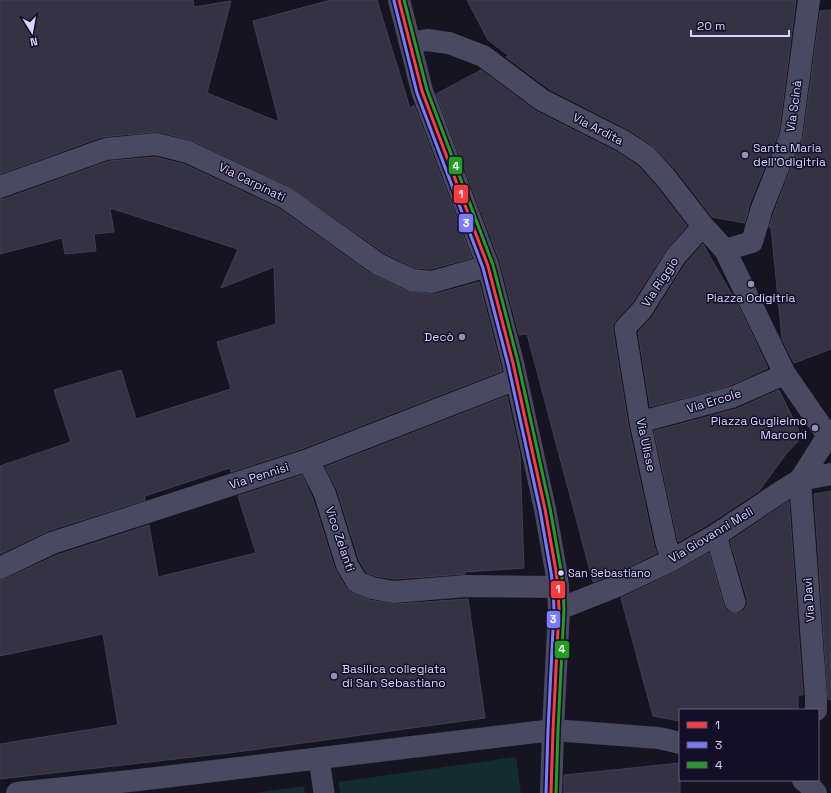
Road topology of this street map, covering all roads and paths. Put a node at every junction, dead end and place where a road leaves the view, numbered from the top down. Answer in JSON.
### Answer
{"nodes":[{"id":1,"x":399,"y":0,"type":"edge"},
{"id":2,"x":808,"y":0,"type":"edge"},
{"id":3,"x":410,"y":43,"type":"junction"},
{"id":4,"x":0,"y":187,"type":"edge"},
{"id":5,"x":698,"y":227,"type":"junction"},
{"id":6,"x":725,"y":250,"type":"junction"},
{"id":7,"x":488,"y":266,"type":"junction"},
{"id":8,"x":625,"y":328,"type":"joint"},
{"id":9,"x":785,"y":374,"type":"junction"},
{"id":10,"x":516,"y":379,"type":"junction"},
{"id":11,"x":640,"y":422,"type":"junction"},
{"id":12,"x":829,"y":434,"type":"edge"},
{"id":13,"x":308,"y":460,"type":"junction"},
{"id":14,"x":831,"y":474,"type":"edge"},
{"id":15,"x":800,"y":480,"type":"junction"},
{"id":16,"x":716,"y":535,"type":"junction"},
{"id":17,"x":672,"y":560,"type":"junction"},
{"id":18,"x":0,"y":568,"type":"edge"},
{"id":19,"x":557,"y":579,"type":"junction"},
{"id":20,"x":735,"y":602,"type":"dead end"},
{"id":21,"x":559,"y":609,"type":"junction"},
{"id":22,"x":816,"y":707,"type":"edge"},
{"id":23,"x":831,"y":714,"type":"edge"},
{"id":24,"x":553,"y":730,"type":"junction"},
{"id":25,"x":679,"y":743,"type":"edge"},
{"id":26,"x":319,"y":758,"type":"junction"},
{"id":27,"x":135,"y":785,"type":"edge"},
{"id":28,"x":17,"y":793,"type":"edge"},
{"id":29,"x":324,"y":793,"type":"edge"},
{"id":30,"x":551,"y":793,"type":"edge"}],
"edges":[{"from":1,"to":3,"type":"street"},
{"from":2,"to":6,"type":"street","name":"Via Scinà"},
{"from":3,"to":5,"type":"street","name":"Via Ardita"},
{"from":3,"to":7,"type":"street"},
{"from":4,"to":7,"type":"street","name":"Via Carpinati"},
{"from":5,"to":6,"type":"street","name":"Via Ardita"},
{"from":5,"to":8,"type":"street","name":"Via Riggio"},
{"from":6,"to":9,"type":"street","name":"Via Ardita"},
{"from":7,"to":10,"type":"street"},
{"from":8,"to":11,"type":"street","name":"Via Ulisse"},
{"from":9,"to":11,"type":"street","name":"Via Ercole"},
{"from":9,"to":12,"type":"street","name":"Via Ardita"},
{"from":10,"to":13,"type":"street","name":"Via Pennisi"},
{"from":10,"to":19,"type":"street"},
{"from":11,"to":17,"type":"street","name":"Via Ulisse"},
{"from":12,"to":15,"type":"street"},
{"from":13,"to":18,"type":"street","name":"Via Pennisi"},
{"from":13,"to":19,"type":"street","name":"Vico Zelanti"},
{"from":14,"to":15,"type":"street"},
{"from":15,"to":16,"type":"street","name":"Via Giovanni Meli"},
{"from":15,"to":22,"type":"street","name":"Via Davì"},
{"from":16,"to":17,"type":"street","name":"Via Giovanni Meli"},
{"from":16,"to":20,"type":"street"},
{"from":17,"to":21,"type":"street","name":"Via Giovanni Meli"},
{"from":19,"to":21,"type":"street"},
{"from":21,"to":24,"type":"street"},
{"from":22,"to":23,"type":"street"},
{"from":24,"to":25,"type":"street"},
{"from":24,"to":26,"type":"street"},
{"from":24,"to":30,"type":"street"},
{"from":26,"to":27,"type":"street"},
{"from":26,"to":29,"type":"street"},
{"from":27,"to":28,"type":"street"}]}
